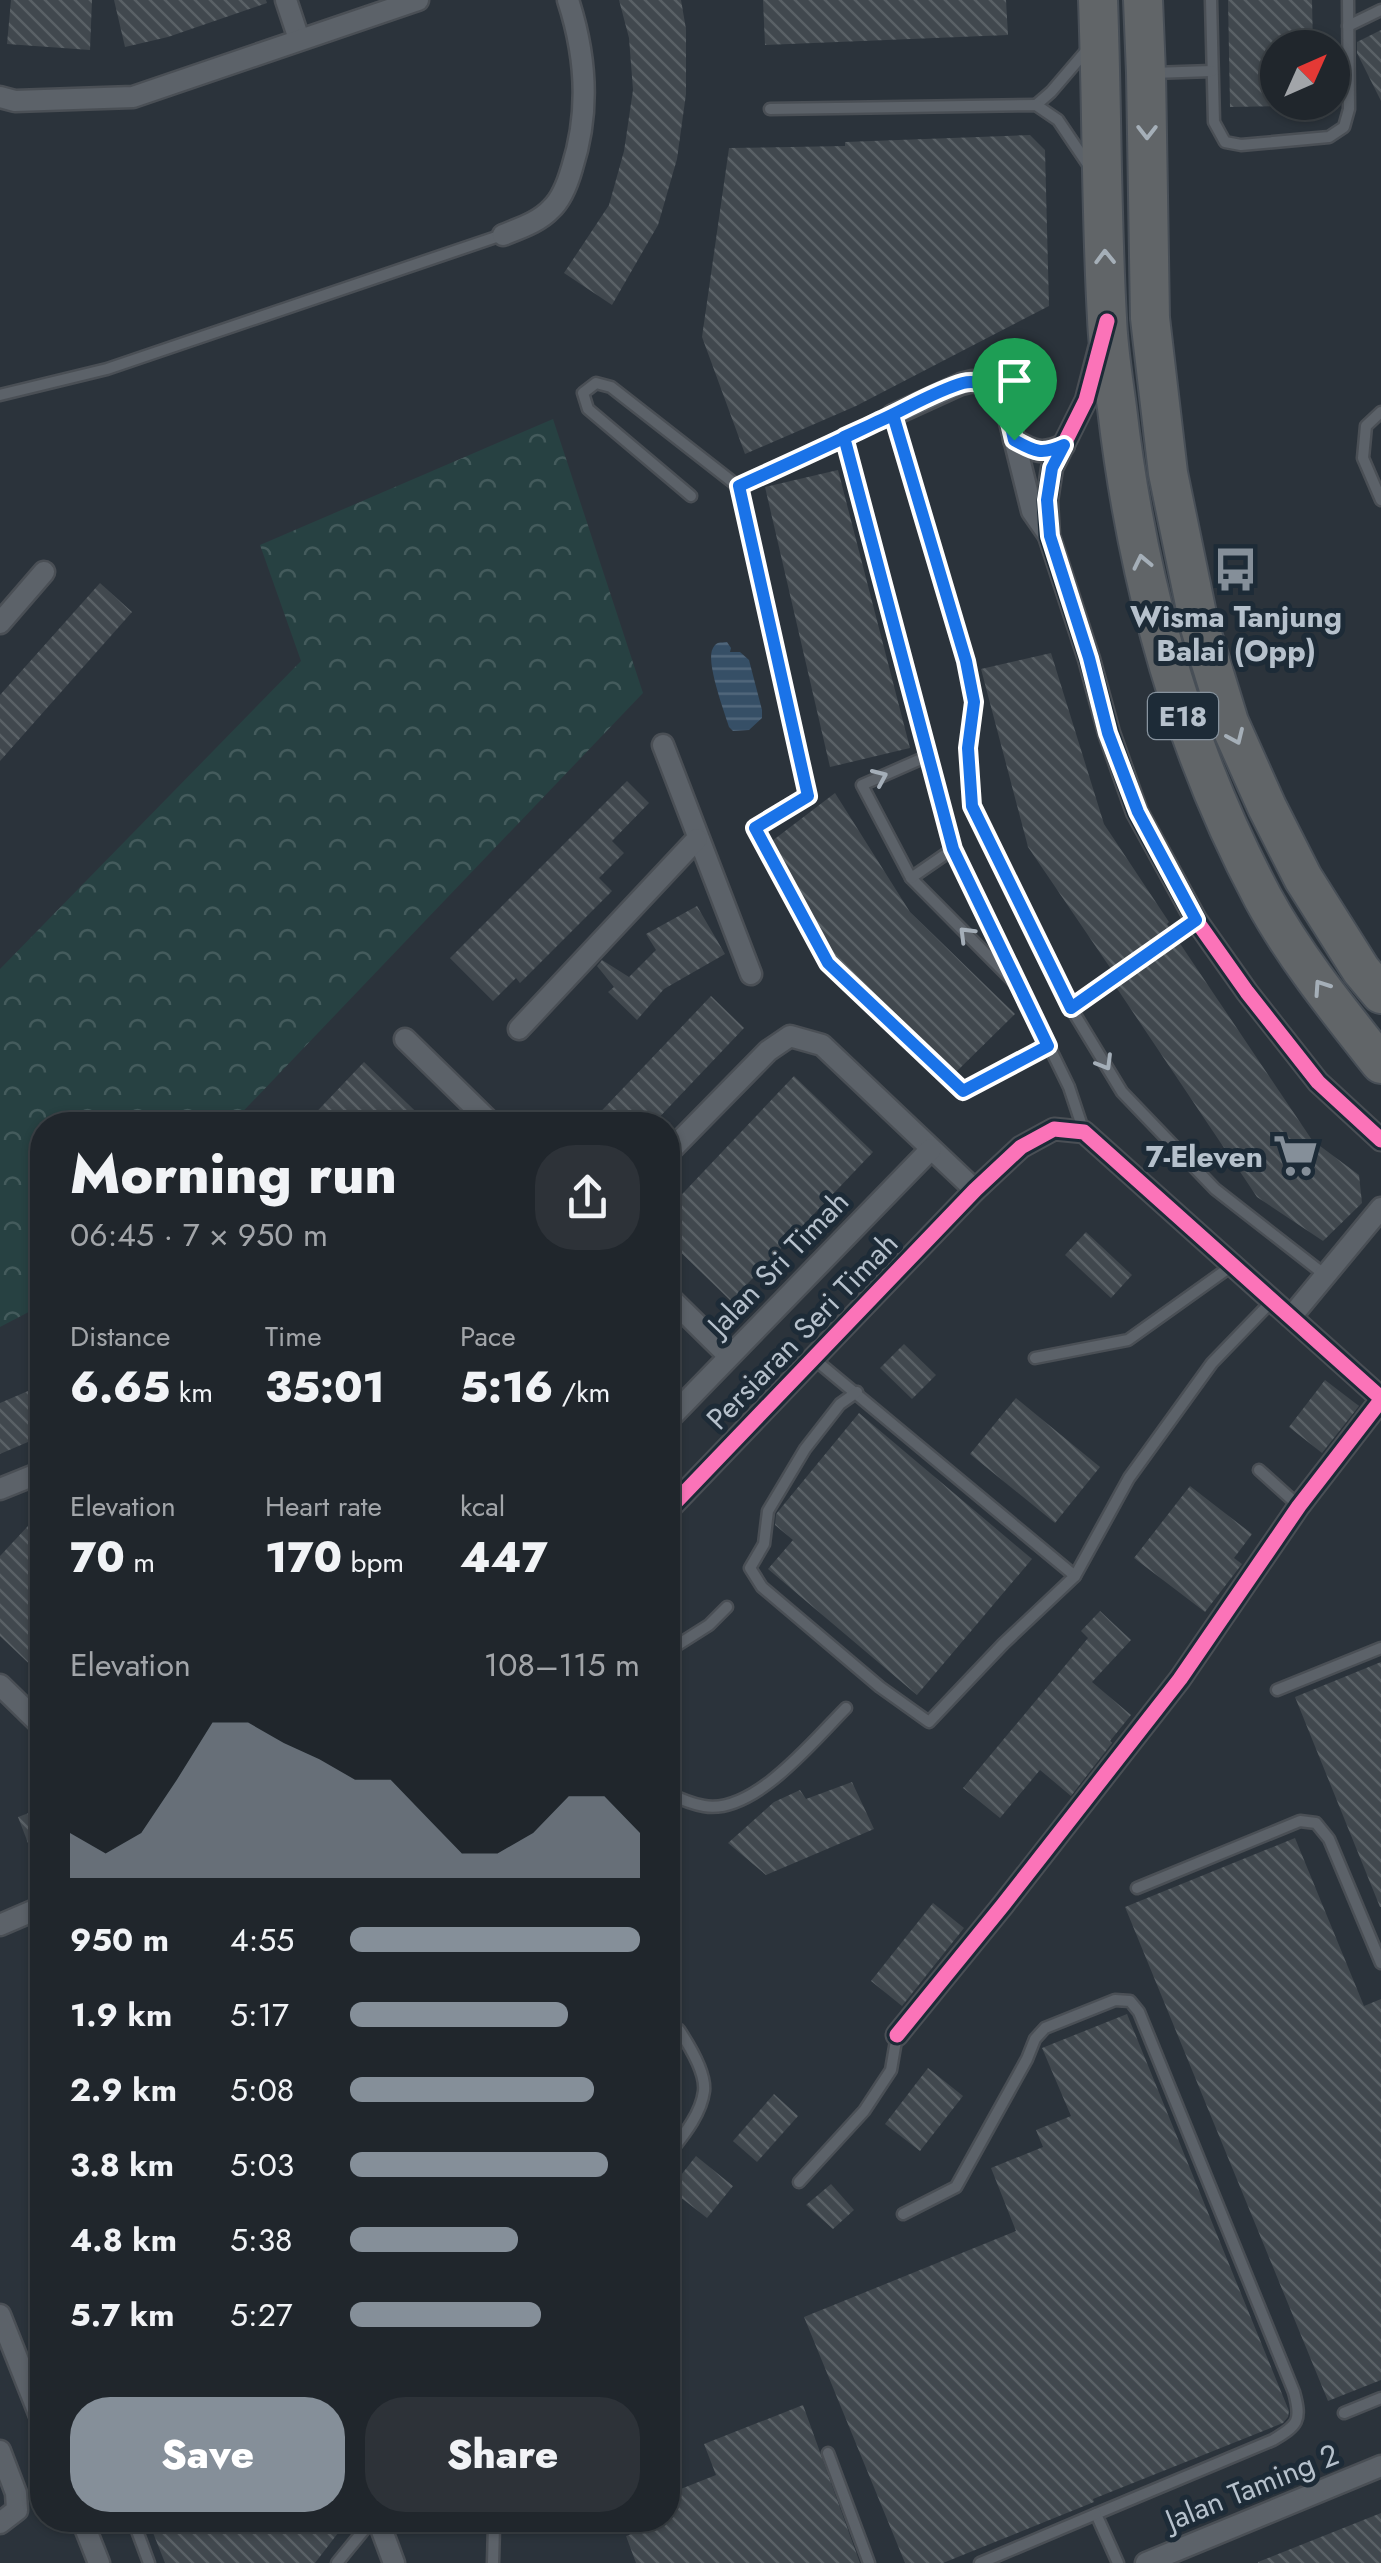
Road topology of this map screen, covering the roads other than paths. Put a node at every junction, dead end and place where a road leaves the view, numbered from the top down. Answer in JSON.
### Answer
{"nodes":[{"id":1,"x":286,"y":0,"type":"edge"},
{"id":2,"x":418,"y":0,"type":"edge"},
{"id":3,"x":568,"y":0,"type":"edge"},
{"id":4,"x":1143,"y":0,"type":"edge"},
{"id":5,"x":1211,"y":0,"type":"edge"},
{"id":6,"x":1348,"y":0,"type":"edge"},
{"id":7,"x":1381,"y":10,"type":"edge"},
{"id":8,"x":1099,"y":16,"type":"edge"},
{"id":9,"x":1348,"y":26,"type":"junction"},
{"id":10,"x":299,"y":39,"type":"junction"},
{"id":11,"x":1212,"y":72,"type":"junction"},
{"id":12,"x":1146,"y":73,"type":"junction"},
{"id":13,"x":0,"y":97,"type":"edge"},
{"id":14,"x":1036,"y":105,"type":"junction"},
{"id":15,"x":770,"y":109,"type":"dead end"},
{"id":16,"x":1104,"y":193,"type":"junction"},
{"id":17,"x":504,"y":235,"type":"joint"},
{"id":18,"x":1107,"y":320,"type":"junction"},
{"id":19,"x":0,"y":395,"type":"edge"},
{"id":20,"x":1381,"y":412,"type":"edge"},
{"id":21,"x":893,"y":415,"type":"junction"},
{"id":22,"x":844,"y":437,"type":"junction"},
{"id":23,"x":1014,"y":440,"type":"junction"},
{"id":24,"x":1064,"y":445,"type":"junction"},
{"id":25,"x":739,"y":486,"type":"junction"},
{"id":26,"x":691,"y":496,"type":"dead end"},
{"id":27,"x":1381,"y":500,"type":"edge"},
{"id":28,"x":1050,"y":536,"type":"junction"},
{"id":29,"x":44,"y":572,"type":"dead end"},
{"id":30,"x":0,"y":623,"type":"edge"},
{"id":31,"x":663,"y":745,"type":"dead end"},
{"id":32,"x":930,"y":756,"type":"junction"},
{"id":33,"x":697,"y":840,"type":"junction"},
{"id":34,"x":953,"y":849,"type":"junction"},
{"id":35,"x":911,"y":878,"type":"junction"},
{"id":36,"x":1196,"y":920,"type":"junction"},
{"id":37,"x":750,"y":974,"type":"dead end"},
{"id":38,"x":1374,"y":983,"type":"edge"},
{"id":39,"x":1022,"y":990,"type":"junction"},
{"id":40,"x":1071,"y":1008,"type":"junction"},
{"id":41,"x":519,"y":1029,"type":"dead end"},
{"id":42,"x":405,"y":1039,"type":"dead end"},
{"id":43,"x":1048,"y":1046,"type":"junction"},
{"id":44,"x":1381,"y":1064,"type":"edge"},
{"id":45,"x":480,"y":1112,"type":"edge"},
{"id":46,"x":1084,"y":1132,"type":"junction"},
{"id":47,"x":1381,"y":1140,"type":"edge"},
{"id":48,"x":680,"y":1141,"type":"edge"},
{"id":49,"x":931,"y":1148,"type":"junction"},
{"id":50,"x":975,"y":1190,"type":"junction"},
{"id":51,"x":1381,"y":1208,"type":"edge"},
{"id":52,"x":1233,"y":1264,"type":"junction"},
{"id":53,"x":1325,"y":1276,"type":"junction"},
{"id":54,"x":1273,"y":1300,"type":"junction"},
{"id":55,"x":680,"y":1308,"type":"edge"},
{"id":56,"x":1291,"y":1317,"type":"junction"},
{"id":57,"x":729,"y":1356,"type":"junction"},
{"id":58,"x":813,"y":1358,"type":"junction"},
{"id":59,"x":1035,"y":1358,"type":"dead end"},
{"id":60,"x":857,"y":1392,"type":"junction"},
{"id":61,"x":1381,"y":1399,"type":"edge"},
{"id":62,"x":680,"y":1407,"type":"edge"},
{"id":63,"x":1259,"y":1470,"type":"dead end"},
{"id":64,"x":30,"y":1477,"type":"edge"},
{"id":65,"x":0,"y":1490,"type":"edge"},
{"id":66,"x":680,"y":1497,"type":"edge"},
{"id":67,"x":1299,"y":1506,"type":"junction"},
{"id":68,"x":1076,"y":1576,"type":"junction"},
{"id":69,"x":727,"y":1607,"type":"dead end"},
{"id":70,"x":680,"y":1643,"type":"edge"},
{"id":71,"x":1381,"y":1648,"type":"edge"},
{"id":72,"x":0,"y":1685,"type":"edge"},
{"id":73,"x":1277,"y":1690,"type":"dead end"},
{"id":74,"x":846,"y":1708,"type":"dead end"},
{"id":75,"x":30,"y":1714,"type":"edge"},
{"id":76,"x":680,"y":1798,"type":"edge"},
{"id":77,"x":1137,"y":1888,"type":"dead end"},
{"id":78,"x":30,"y":1912,"type":"edge"},
{"id":79,"x":0,"y":1925,"type":"edge"},
{"id":80,"x":1381,"y":1963,"type":"edge"},
{"id":81,"x":680,"y":2032,"type":"edge"},
{"id":82,"x":897,"y":2035,"type":"joint"},
{"id":83,"x":680,"y":2140,"type":"edge"},
{"id":84,"x":799,"y":2182,"type":"dead end"},
{"id":85,"x":903,"y":2214,"type":"dead end"},
{"id":86,"x":0,"y":2315,"type":"edge"},
{"id":87,"x":30,"y":2391,"type":"edge"},
{"id":88,"x":1381,"y":2398,"type":"edge"},
{"id":89,"x":1344,"y":2413,"type":"dead end"},
{"id":90,"x":0,"y":2452,"type":"edge"},
{"id":91,"x":828,"y":2454,"type":"dead end"},
{"id":92,"x":1381,"y":2466,"type":"edge"},
{"id":93,"x":1096,"y":2514,"type":"junction"},
{"id":94,"x":0,"y":2524,"type":"edge"},
{"id":95,"x":87,"y":2532,"type":"edge"},
{"id":96,"x":137,"y":2532,"type":"edge"},
{"id":97,"x":364,"y":2532,"type":"edge"},
{"id":98,"x":380,"y":2532,"type":"edge"},
{"id":99,"x":494,"y":2532,"type":"edge"},
{"id":100,"x":99,"y":2563,"type":"edge"},
{"id":101,"x":149,"y":2563,"type":"edge"},
{"id":102,"x":337,"y":2563,"type":"edge"},
{"id":103,"x":394,"y":2563,"type":"edge"},
{"id":104,"x":494,"y":2563,"type":"edge"},
{"id":105,"x":869,"y":2563,"type":"edge"},
{"id":106,"x":980,"y":2563,"type":"edge"},
{"id":107,"x":1118,"y":2563,"type":"edge"},
{"id":108,"x":1146,"y":2563,"type":"edge"}],
"edges":[{"from":1,"to":10,"type":"street"},
{"from":2,"to":10,"type":"street"},
{"from":3,"to":17,"type":"street"},
{"from":4,"to":12,"type":"highway","number":"E18"},
{"from":5,"to":11,"type":"lane"},
{"from":6,"to":9,"type":"lane"},
{"from":7,"to":9,"type":"lane"},
{"from":8,"to":14,"type":"lane"},
{"from":8,"to":16,"type":"highway","number":"E18"},
{"from":9,"to":11,"type":"lane"},
{"from":10,"to":13,"type":"street"},
{"from":11,"to":12,"type":"lane"},
{"from":12,"to":38,"type":"highway","number":"E18","one_way":true},
{"from":14,"to":15,"type":"lane"},
{"from":14,"to":16,"type":"lane"},
{"from":18,"to":16,"type":"highway","number":"E18","one_way":true},
{"from":17,"to":19,"type":"lane"},
{"from":18,"to":24,"type":"street"},
{"from":44,"to":18,"type":"highway","number":"E18","one_way":true},
{"from":20,"to":27,"type":"lane"},
{"from":21,"to":22,"type":"lane"},
{"from":21,"to":23,"type":"street"},
{"from":21,"to":40,"type":"lane"},
{"from":22,"to":25,"type":"lane"},
{"from":22,"to":32,"type":"lane"},
{"from":23,"to":24,"type":"street"},
{"from":23,"to":28,"type":"street"},
{"from":24,"to":28,"type":"street"},
{"from":25,"to":26,"type":"lane"},
{"from":25,"to":43,"type":"lane"},
{"from":28,"to":36,"type":"street"},
{"from":29,"to":30,"type":"street"},
{"from":31,"to":33,"type":"street"},
{"from":32,"to":34,"type":"lane"},
{"from":35,"to":32,"type":"lane","one_way":true},
{"from":33,"to":37,"type":"street"},
{"from":33,"to":41,"type":"street"},
{"from":34,"to":35,"type":"lane"},
{"from":34,"to":39,"type":"lane"},
{"from":39,"to":35,"type":"lane","one_way":true},
{"from":36,"to":40,"type":"lane"},
{"from":36,"to":47,"type":"street"},
{"from":39,"to":43,"type":"lane"},
{"from":40,"to":53,"type":"lane","one_way":true},
{"from":42,"to":45,"type":"street"},
{"from":43,"to":46,"type":"lane"},
{"from":46,"to":50,"type":"street","name":"Persiaran Seri Timah"},
{"from":46,"to":52,"type":"street"},
{"from":48,"to":49,"type":"street"},
{"from":49,"to":50,"type":"street"},
{"from":49,"to":57,"type":"street","name":"Jalan Sri Timah"},
{"from":50,"to":58,"type":"street","name":"Persiaran Seri Timah"},
{"from":51,"to":53,"type":"street"},
{"from":52,"to":54,"type":"street"},
{"from":52,"to":59,"type":"lane"},
{"from":53,"to":56,"type":"street"},
{"from":54,"to":56,"type":"street"},
{"from":54,"to":68,"type":"lane"},
{"from":55,"to":57,"type":"street"},
{"from":56,"to":61,"type":"street"},
{"from":57,"to":62,"type":"street","name":"Jalan Sri Timah"},
{"from":58,"to":60,"type":"lane"},
{"from":58,"to":66,"type":"street","name":"Persiaran Seri Timah"},
{"from":60,"to":68,"type":"lane"},
{"from":60,"to":68,"type":"lane"},
{"from":61,"to":67,"type":"street"},
{"from":63,"to":67,"type":"lane"},
{"from":64,"to":65,"type":"street"},
{"from":67,"to":82,"type":"street"},
{"from":69,"to":70,"type":"lane"},
{"from":71,"to":73,"type":"lane"},
{"from":72,"to":75,"type":"street"},
{"from":74,"to":76,"type":"lane"},
{"from":77,"to":80,"type":"lane"},
{"from":78,"to":79,"type":"street"},
{"from":81,"to":83,"type":"lane"},
{"from":82,"to":84,"type":"lane"},
{"from":85,"to":93,"type":"lane"},
{"from":86,"to":87,"type":"street"},
{"from":88,"to":89,"type":"lane"},
{"from":90,"to":94,"type":"street"},
{"from":91,"to":105,"type":"lane"},
{"from":92,"to":108,"type":"street","name":"Jalan Taming 2"},
{"from":93,"to":106,"type":"lane"},
{"from":93,"to":107,"type":"lane"},
{"from":95,"to":100,"type":"street"},
{"from":96,"to":101,"type":"lane"},
{"from":97,"to":102,"type":"lane"},
{"from":98,"to":103,"type":"street"},
{"from":99,"to":104,"type":"lane"}]}
